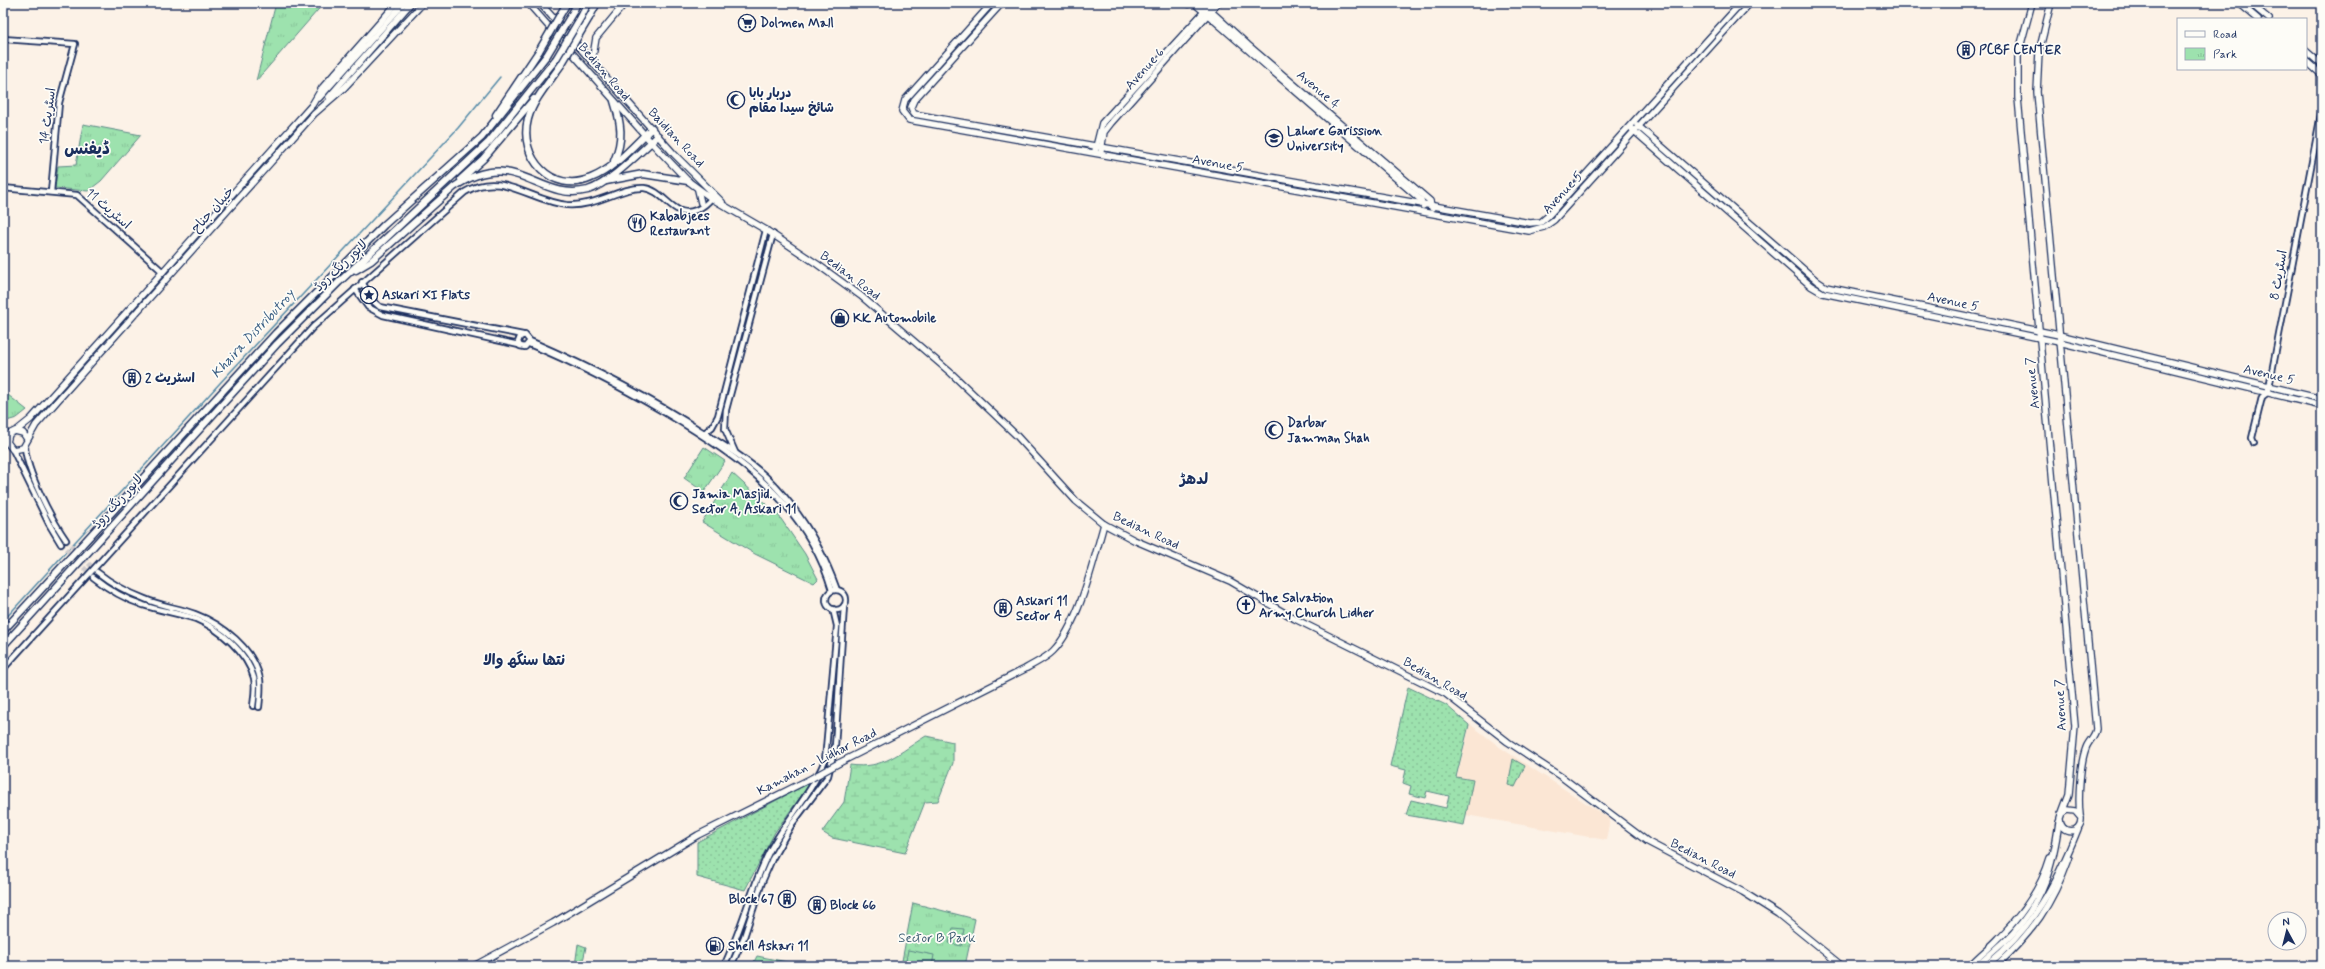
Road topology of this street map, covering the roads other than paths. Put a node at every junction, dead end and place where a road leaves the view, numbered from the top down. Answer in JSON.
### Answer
{"nodes":[{"id":1,"x":397,"y":3,"type":"edge"},
{"id":2,"x":404,"y":3,"type":"edge"},
{"id":3,"x":411,"y":3,"type":"edge"},
{"id":4,"x":423,"y":3,"type":"edge"},
{"id":5,"x":528,"y":3,"type":"edge"},
{"id":6,"x":540,"y":3,"type":"edge"},
{"id":7,"x":567,"y":3,"type":"edge"},
{"id":8,"x":577,"y":3,"type":"edge"},
{"id":9,"x":588,"y":3,"type":"edge"},
{"id":10,"x":597,"y":3,"type":"edge"},
{"id":11,"x":625,"y":3,"type":"edge"},
{"id":12,"x":992,"y":3,"type":"edge"},
{"id":13,"x":1002,"y":3,"type":"edge"},
{"id":14,"x":1212,"y":3,"type":"edge"},
{"id":15,"x":1218,"y":3,"type":"edge"},
{"id":16,"x":1741,"y":3,"type":"edge"},
{"id":17,"x":1750,"y":3,"type":"edge"},
{"id":18,"x":2032,"y":3,"type":"edge"},
{"id":19,"x":2051,"y":3,"type":"edge"},
{"id":20,"x":2239,"y":3,"type":"edge"},
{"id":21,"x":2250,"y":3,"type":"edge"},
{"id":22,"x":1194,"y":4,"type":"edge"},
{"id":23,"x":1208,"y":12,"type":"junction"},
{"id":24,"x":2257,"y":18,"type":"edge"},
{"id":25,"x":2268,"y":18,"type":"edge"},
{"id":26,"x":1220,"y":23,"type":"junction"},
{"id":27,"x":1196,"y":25,"type":"junction"},
{"id":28,"x":3,"y":39,"type":"edge"},
{"id":29,"x":580,"y":48,"type":"joint"},
{"id":30,"x":2307,"y":52,"type":"edge"},
{"id":31,"x":592,"y":62,"type":"junction"},
{"id":32,"x":2307,"y":62,"type":"edge"},
{"id":33,"x":2322,"y":65,"type":"edge"},
{"id":34,"x":2322,"y":75,"type":"edge"},
{"id":35,"x":545,"y":88,"type":"junction"},
{"id":36,"x":614,"y":101,"type":"junction"},
{"id":37,"x":312,"y":105,"type":"junction"},
{"id":38,"x":2322,"y":109,"type":"edge"},
{"id":39,"x":314,"y":114,"type":"junction"},
{"id":40,"x":1631,"y":124,"type":"junction"},
{"id":41,"x":1638,"y":127,"type":"junction"},
{"id":42,"x":652,"y":128,"type":"junction"},
{"id":43,"x":489,"y":129,"type":"junction"},
{"id":44,"x":1634,"y":132,"type":"junction"},
{"id":45,"x":644,"y":135,"type":"junction"},
{"id":46,"x":658,"y":136,"type":"junction"},
{"id":47,"x":651,"y":142,"type":"junction"},
{"id":48,"x":1098,"y":147,"type":"junction"},
{"id":49,"x":1097,"y":154,"type":"junction"},
{"id":50,"x":612,"y":164,"type":"junction"},
{"id":51,"x":606,"y":181,"type":"junction"},
{"id":52,"x":688,"y":181,"type":"junction"},
{"id":53,"x":454,"y":187,"type":"junction"},
{"id":54,"x":695,"y":187,"type":"junction"},
{"id":55,"x":3,"y":188,"type":"edge"},
{"id":56,"x":51,"y":192,"type":"junction"},
{"id":57,"x":710,"y":194,"type":"junction"},
{"id":58,"x":701,"y":203,"type":"junction"},
{"id":59,"x":1432,"y":205,"type":"junction"},
{"id":60,"x":1423,"y":207,"type":"junction"},
{"id":61,"x":696,"y":210,"type":"junction"},
{"id":62,"x":1432,"y":212,"type":"junction"},
{"id":63,"x":1482,"y":215,"type":"junction"},
{"id":64,"x":1480,"y":222,"type":"junction"},
{"id":65,"x":766,"y":230,"type":"junction"},
{"id":66,"x":772,"y":234,"type":"junction"},
{"id":67,"x":163,"y":272,"type":"junction"},
{"id":68,"x":339,"y":282,"type":"junction"},
{"id":69,"x":362,"y":282,"type":"junction"},
{"id":70,"x":355,"y":288,"type":"junction"},
{"id":71,"x":745,"y":308,"type":"junction"},
{"id":72,"x":753,"y":310,"type":"junction"},
{"id":73,"x":2058,"y":323,"type":"junction"},
{"id":74,"x":2039,"y":331,"type":"junction"},
{"id":75,"x":2048,"y":332,"type":"junction"},
{"id":76,"x":523,"y":335,"type":"junction"},
{"id":77,"x":2059,"y":335,"type":"junction"},
{"id":78,"x":2040,"y":338,"type":"junction"},
{"id":79,"x":736,"y":342,"type":"junction"},
{"id":80,"x":2059,"y":342,"type":"junction"},
{"id":81,"x":529,"y":343,"type":"junction"},
{"id":82,"x":743,"y":344,"type":"junction"},
{"id":83,"x":519,"y":345,"type":"junction"},
{"id":84,"x":2269,"y":386,"type":"junction"},
{"id":85,"x":2267,"y":393,"type":"junction"},
{"id":86,"x":2322,"y":399,"type":"edge"},
{"id":87,"x":2322,"y":406,"type":"edge"},
{"id":88,"x":720,"y":408,"type":"junction"},
{"id":89,"x":726,"y":410,"type":"junction"},
{"id":90,"x":14,"y":432,"type":"junction"},
{"id":91,"x":3,"y":433,"type":"edge"},
{"id":92,"x":703,"y":434,"type":"junction"},
{"id":93,"x":27,"y":439,"type":"junction"},
{"id":94,"x":729,"y":441,"type":"junction"},
{"id":95,"x":2254,"y":443,"type":"dead end"},
{"id":96,"x":721,"y":445,"type":"junction"},
{"id":97,"x":25,"y":446,"type":"junction"},
{"id":98,"x":8,"y":447,"type":"edge"},
{"id":99,"x":735,"y":453,"type":"junction"},
{"id":100,"x":1104,"y":524,"type":"junction"},
{"id":101,"x":66,"y":540,"type":"tunnel mouth"},
{"id":102,"x":61,"y":544,"type":"tunnel mouth"},
{"id":103,"x":97,"y":572,"type":"tunnel mouth"},
{"id":104,"x":93,"y":577,"type":"tunnel mouth"},
{"id":105,"x":835,"y":590,"type":"junction"},
{"id":106,"x":844,"y":606,"type":"junction"},
{"id":107,"x":833,"y":609,"type":"junction"},
{"id":108,"x":3,"y":631,"type":"edge"},
{"id":109,"x":3,"y":646,"type":"edge"},
{"id":110,"x":3,"y":669,"type":"edge"},
{"id":111,"x":2061,"y":814,"type":"junction"},
{"id":112,"x":2080,"y":815,"type":"junction"},
{"id":113,"x":2059,"y":822,"type":"junction"},
{"id":114,"x":2078,"y":828,"type":"junction"},
{"id":115,"x":2070,"y":848,"type":"junction"},
{"id":116,"x":2055,"y":852,"type":"junction"},
{"id":117,"x":752,"y":892,"type":"junction"},
{"id":118,"x":758,"y":894,"type":"junction"},
{"id":119,"x":474,"y":966,"type":"edge"},
{"id":120,"x":724,"y":966,"type":"edge"},
{"id":121,"x":731,"y":966,"type":"edge"},
{"id":122,"x":1842,"y":966,"type":"edge"},
{"id":123,"x":1970,"y":966,"type":"edge"},
{"id":124,"x":1977,"y":966,"type":"edge"},
{"id":125,"x":1986,"y":966,"type":"edge"},
{"id":126,"x":1996,"y":966,"type":"edge"}],
"edges":[{"from":1,"to":37,"type":"main road","name":"خیبان جناح"},
{"from":2,"to":37,"type":"main road"},
{"from":3,"to":39,"type":"main road"},
{"from":4,"to":39,"type":"main road","name":"خیبان جناح"},
{"from":5,"to":36,"type":"main road","name":"Bedian Road"},
{"from":6,"to":29,"type":"main road","name":"Bedian Road"},
{"from":7,"to":43,"type":"highway","bridge":true},
{"from":8,"to":43,"type":"highway","name":"لاہور رنگ روڈ","bridge":true},
{"from":9,"to":68,"type":"highway","name":"لاہور رنگ روڈ","bridge":true},
{"from":10,"to":35,"type":"highway","bridge":true},
{"from":11,"to":31,"type":"main road"},
{"from":12,"to":49,"type":"main road","name":"Avenue 5"},
{"from":13,"to":48,"type":"main road","name":"Avenue 5"},
{"from":14,"to":23,"type":"main road","name":"Avenue 6"},
{"from":15,"to":23,"type":"main road","name":"Avenue 6"},
{"from":15,"to":26,"type":"main road"},
{"from":16,"to":40,"type":"main road","name":"Avenue 5"},
{"from":17,"to":41,"type":"main road"},
{"from":18,"to":74,"type":"main road","name":"Avenue 7"},
{"from":19,"to":73,"type":"main road"},
{"from":20,"to":24,"type":"main road"},
{"from":21,"to":25,"type":"main road"},
{"from":22,"to":23,"type":"main road","name":"Avenue 4"},
{"from":22,"to":27,"type":"main road"},
{"from":23,"to":26,"type":"main road","name":"Avenue 4"},
{"from":23,"to":27,"type":"main road","name":"Avenue 6"},
{"from":26,"to":27,"type":"main road"},
{"from":26,"to":59,"type":"main road","name":"Avenue 4"},
{"from":26,"to":60,"type":"main road","name":"Avenue 4"},
{"from":27,"to":48,"type":"main road","name":"Avenue 6"},
{"from":28,"to":56,"type":"street","name":"اسٹریٹ 14"},
{"from":29,"to":31,"type":"main road","name":"Baidian Road"},
{"from":30,"to":33,"type":"main road"},
{"from":31,"to":42,"type":"main road","name":"Baidian Road"},
{"from":32,"to":34,"type":"main road"},
{"from":35,"to":50,"type":"highway"},
{"from":35,"to":53,"type":"highway"},
{"from":36,"to":45,"type":"main road","name":"Bedian Road"},
{"from":36,"to":50,"type":"highway"},
{"from":37,"to":67,"type":"main road","name":"خیبان جناح"},
{"from":38,"to":84,"type":"street","name":"اسٹریٹ 8"},
{"from":39,"to":93,"type":"main road","name":"خیبان جناح"},
{"from":40,"to":41,"type":"main road"},
{"from":40,"to":44,"type":"main road"},
{"from":40,"to":63,"type":"main road","name":"Avenue 5"},
{"from":41,"to":44,"type":"main road","name":"Avenue 5"},
{"from":41,"to":74,"type":"main road","name":"Avenue 5"},
{"from":42,"to":45,"type":"highway"},
{"from":42,"to":46,"type":"main road","name":"Baidian Road"},
{"from":43,"to":108,"type":"highway","name":"لاہور رنگ روڈ"},
{"from":44,"to":64,"type":"main road","name":"Avenue 5"},
{"from":44,"to":78,"type":"main road","name":"Avenue 5"},
{"from":45,"to":47,"type":"main road","name":"Bedian Road"},
{"from":45,"to":50,"type":"highway"},
{"from":46,"to":47,"type":"highway"},
{"from":46,"to":57,"type":"main road","name":"Baidian Road"},
{"from":47,"to":51,"type":"highway"},
{"from":47,"to":52,"type":"main road","name":"Bedian Road"},
{"from":48,"to":49,"type":"main road","name":"Avenue 6"},
{"from":48,"to":60,"type":"main road","name":"Avenue 5"},
{"from":49,"to":60,"type":"main road","name":"Avenue 5"},
{"from":51,"to":52,"type":"highway"},
{"from":51,"to":53,"type":"highway"},
{"from":52,"to":54,"type":"main road","name":"Bedian Road"},
{"from":53,"to":68,"type":"highway"},
{"from":54,"to":57,"type":"main road","name":"Bedian Road"},
{"from":54,"to":58,"type":"main road"},
{"from":55,"to":56,"type":"street","name":"اسٹریٹ 11"},
{"from":56,"to":67,"type":"street","name":"اسٹریٹ 11"},
{"from":57,"to":58,"type":"street"},
{"from":57,"to":61,"type":"street"},
{"from":57,"to":65,"type":"main road","name":"Bedian Road"},
{"from":58,"to":61,"type":"street"},
{"from":59,"to":60,"type":"main road","name":"Avenue 5"},
{"from":59,"to":62,"type":"main road"},
{"from":59,"to":63,"type":"main road","name":"Avenue 5"},
{"from":60,"to":62,"type":"main road","name":"Avenue 5"},
{"from":61,"to":69,"type":"street"},
{"from":62,"to":64,"type":"main road","name":"Avenue 5"},
{"from":63,"to":64,"type":"street"},
{"from":65,"to":66,"type":"main road","name":"Bedian Road"},
{"from":65,"to":71,"type":"street"},
{"from":66,"to":72,"type":"street"},
{"from":66,"to":100,"type":"main road","name":"Bedian Road"},
{"from":67,"to":90,"type":"main road","name":"خیبان جناح"},
{"from":68,"to":109,"type":"highway","name":"لاہور رنگ روڈ"},
{"from":69,"to":70,"type":"street"},
{"from":69,"to":76,"type":"street"},
{"from":70,"to":83,"type":"street"},
{"from":70,"to":110,"type":"street"},
{"from":71,"to":72,"type":"street"},
{"from":71,"to":79,"type":"street"},
{"from":72,"to":82,"type":"street"},
{"from":73,"to":75,"type":"main road"},
{"from":73,"to":77,"type":"main road"},
{"from":74,"to":75,"type":"main road","name":"Avenue 5"},
{"from":74,"to":78,"type":"main road","name":"Avenue 7"},
{"from":75,"to":77,"type":"main road","name":"Avenue 5"},
{"from":76,"to":81,"type":"street"},
{"from":76,"to":83,"type":"street"},
{"from":77,"to":80,"type":"main road"},
{"from":77,"to":84,"type":"main road","name":"Avenue 5"},
{"from":78,"to":80,"type":"main road","name":"Avenue 5"},
{"from":78,"to":111,"type":"main road","name":"Avenue 7"},
{"from":79,"to":82,"type":"street"},
{"from":79,"to":88,"type":"street"},
{"from":80,"to":85,"type":"main road","name":"Avenue 5"},
{"from":80,"to":112,"type":"main road"},
{"from":81,"to":83,"type":"street"},
{"from":81,"to":92,"type":"street"},
{"from":82,"to":89,"type":"street"},
{"from":84,"to":85,"type":"street","name":"اسٹریٹ 8"},
{"from":84,"to":86,"type":"main road","name":"Avenue 5"},
{"from":85,"to":87,"type":"main road","name":"Avenue 5"},
{"from":85,"to":95,"type":"street","name":"اسٹریٹ 8"},
{"from":88,"to":89,"type":"street"},
{"from":88,"to":92,"type":"street"},
{"from":89,"to":94,"type":"street"},
{"from":90,"to":91,"type":"main road"},
{"from":90,"to":93,"type":"main road"},
{"from":90,"to":98,"type":"main road"},
{"from":92,"to":96,"type":"street"},
{"from":93,"to":97,"type":"main road"},
{"from":94,"to":96,"type":"street"},
{"from":94,"to":99,"type":"street"},
{"from":96,"to":99,"type":"street"},
{"from":96,"to":105,"type":"street"},
{"from":97,"to":98,"type":"main road"},
{"from":97,"to":101,"type":"street"},
{"from":98,"to":102,"type":"street"},
{"from":99,"to":105,"type":"street"},
{"from":100,"to":119,"type":"main road","name":"Kamahan - Lidhar Road","bridge":true},
{"from":100,"to":122,"type":"main road","name":"Bedian Road"},
{"from":103,"to":104,"type":"street"},
{"from":105,"to":106,"type":"street"},
{"from":105,"to":107,"type":"street"},
{"from":106,"to":107,"type":"street"},
{"from":106,"to":118,"type":"street"},
{"from":107,"to":117,"type":"street"},
{"from":111,"to":112,"type":"main road"},
{"from":111,"to":113,"type":"main road"},
{"from":112,"to":114,"type":"main road"},
{"from":113,"to":114,"type":"main road"},
{"from":113,"to":116,"type":"main road"},
{"from":114,"to":115,"type":"main road"},
{"from":115,"to":125,"type":"main road"},
{"from":115,"to":126,"type":"main road"},
{"from":116,"to":123,"type":"main road"},
{"from":116,"to":124,"type":"main road"},
{"from":117,"to":118,"type":"street"},
{"from":117,"to":120,"type":"street"},
{"from":118,"to":121,"type":"street"}]}
